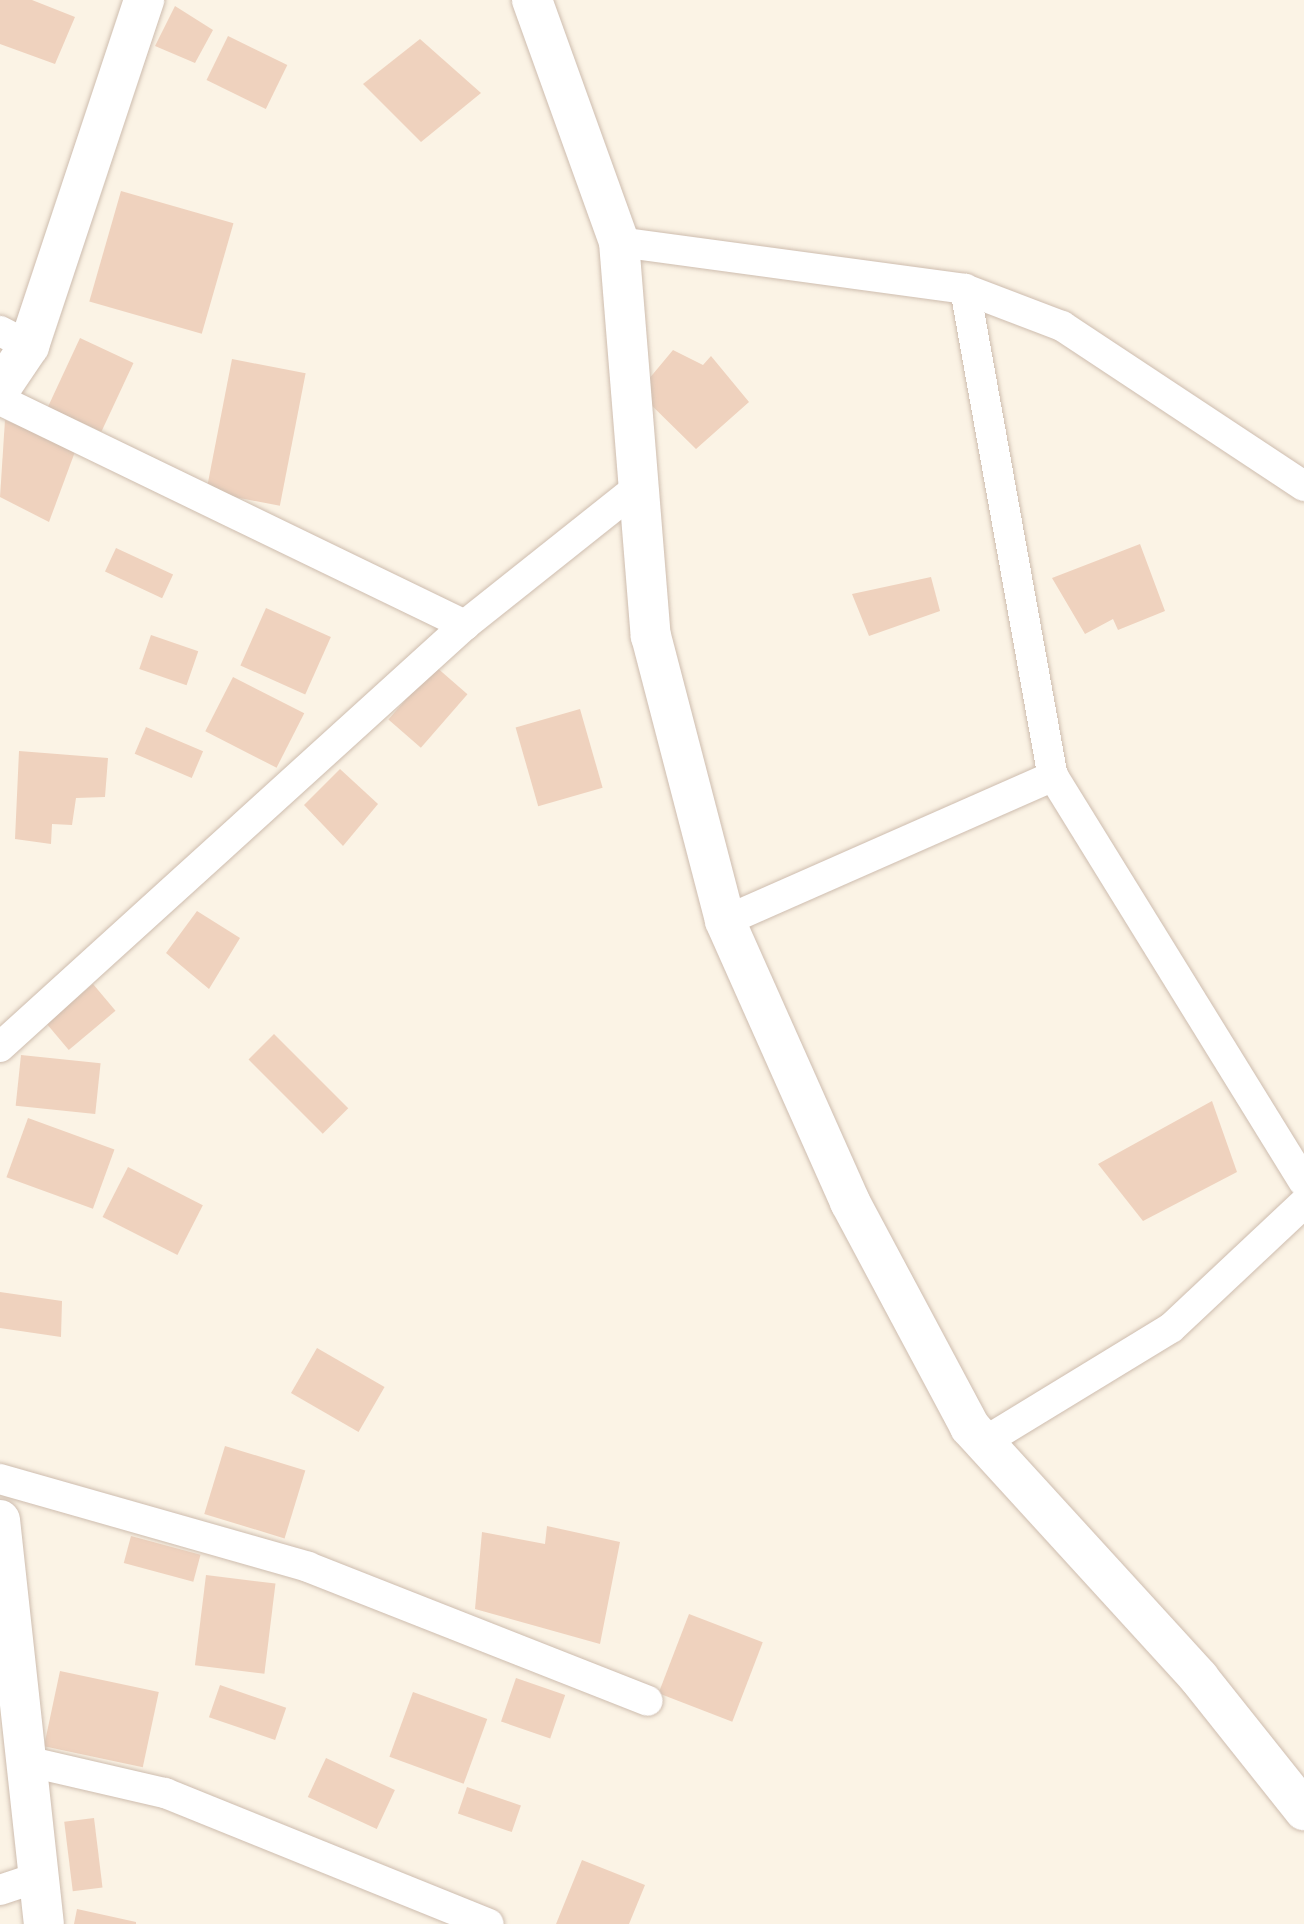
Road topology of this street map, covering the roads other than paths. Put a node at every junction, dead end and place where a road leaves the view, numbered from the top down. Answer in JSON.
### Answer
{"nodes":[{"id":1,"x":144,"y":0,"type":"edge"},
{"id":2,"x":532,"y":0,"type":"edge"},
{"id":3,"x":619,"y":242,"type":"junction"},
{"id":4,"x":965,"y":289,"type":"junction"},
{"id":5,"x":15,"y":338,"type":"edge"},
{"id":6,"x":0,"y":390,"type":"edge"},
{"id":7,"x":0,"y":400,"type":"edge"},
{"id":8,"x":640,"y":486,"type":"junction"},
{"id":9,"x":1304,"y":486,"type":"edge"},
{"id":10,"x":465,"y":625,"type":"junction"},
{"id":11,"x":1053,"y":776,"type":"junction"},
{"id":12,"x":725,"y":921,"type":"junction"},
{"id":13,"x":0,"y":1046,"type":"edge"},
{"id":14,"x":1304,"y":1182,"type":"edge"},
{"id":15,"x":1304,"y":1203,"type":"edge"},
{"id":16,"x":984,"y":1442,"type":"junction"},
{"id":17,"x":0,"y":1480,"type":"edge"},
{"id":18,"x":0,"y":1520,"type":"edge"},
{"id":19,"x":648,"y":1700,"type":"dead end"},
{"id":20,"x":26,"y":1762,"type":"junction"},
{"id":21,"x":1304,"y":1810,"type":"edge"},
{"id":22,"x":39,"y":1877,"type":"junction"},
{"id":23,"x":0,"y":1890,"type":"edge"},
{"id":24,"x":44,"y":1924,"type":"edge"},
{"id":25,"x":489,"y":1924,"type":"edge"}],
"edges":[{"from":1,"to":5,"type":"street"},
{"from":2,"to":3,"type":"street"},
{"from":3,"to":4,"type":"street"},
{"from":3,"to":8,"type":"street"},
{"from":4,"to":9,"type":"street"},
{"from":4,"to":11,"type":"street"},
{"from":5,"to":6,"type":"street"},
{"from":7,"to":10,"type":"street"},
{"from":8,"to":10,"type":"street"},
{"from":8,"to":12,"type":"street"},
{"from":10,"to":13,"type":"street"},
{"from":11,"to":12,"type":"street"},
{"from":11,"to":14,"type":"street"},
{"from":12,"to":16,"type":"street"},
{"from":15,"to":16,"type":"street"},
{"from":16,"to":21,"type":"street"},
{"from":17,"to":19,"type":"street"},
{"from":18,"to":20,"type":"street"},
{"from":20,"to":22,"type":"street"},
{"from":20,"to":25,"type":"street"},
{"from":22,"to":23,"type":"street"},
{"from":22,"to":24,"type":"street"}]}
